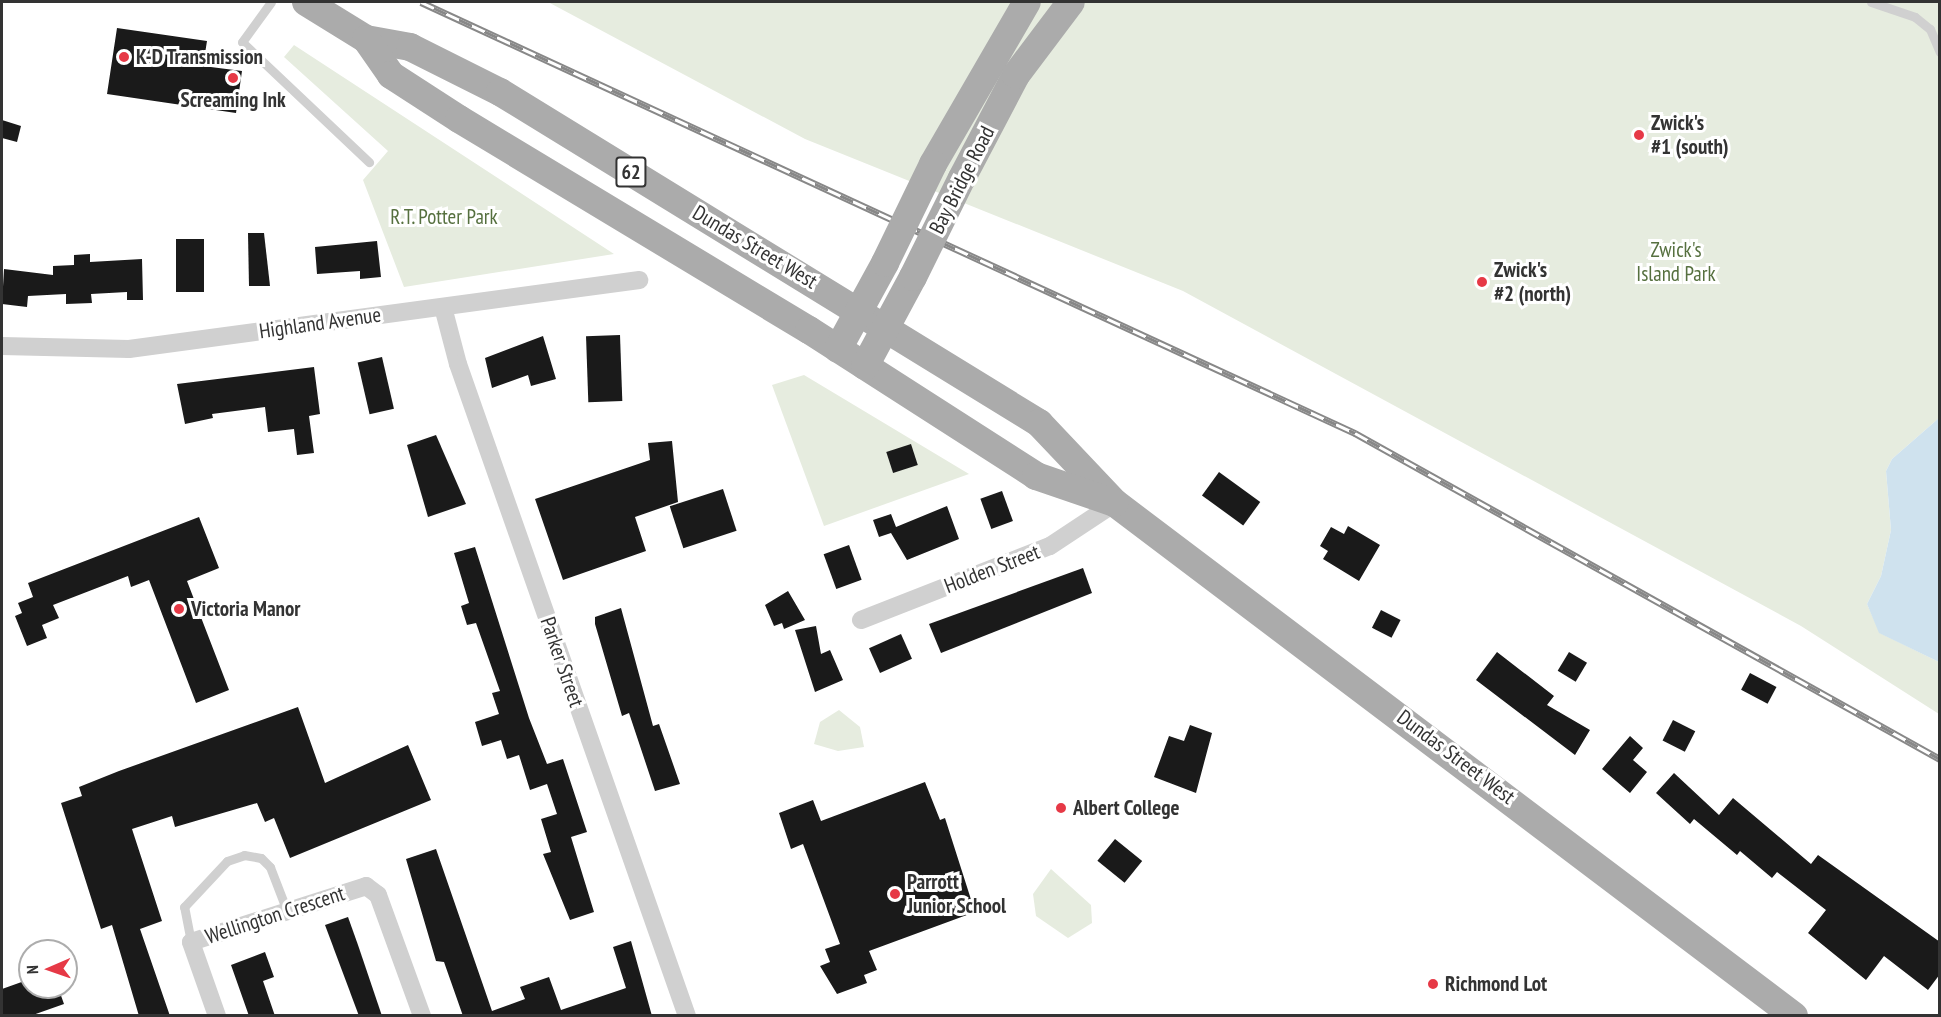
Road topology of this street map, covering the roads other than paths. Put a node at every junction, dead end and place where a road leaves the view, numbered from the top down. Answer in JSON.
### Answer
{"nodes":[{"id":1,"x":271,"y":2,"type":"edge"},
{"id":2,"x":306,"y":2,"type":"edge"},
{"id":3,"x":1027,"y":2,"type":"edge"},
{"id":4,"x":1071,"y":2,"type":"edge"},
{"id":5,"x":1871,"y":2,"type":"edge"},
{"id":6,"x":366,"y":39,"type":"junction"},
{"id":7,"x":1940,"y":52,"type":"edge"},
{"id":8,"x":369,"y":162,"type":"dead end"},
{"id":9,"x":639,"y":280,"type":"dead end"},
{"id":10,"x":443,"y":307,"type":"junction"},
{"id":11,"x":859,"y":310,"type":"junction"},
{"id":12,"x":887,"y":325,"type":"junction"},
{"id":13,"x":2,"y":346,"type":"edge"},
{"id":14,"x":838,"y":349,"type":"junction"},
{"id":15,"x":865,"y":366,"type":"junction"},
{"id":16,"x":1114,"y":503,"type":"junction"},
{"id":17,"x":861,"y":620,"type":"dead end"},
{"id":18,"x":287,"y":911,"type":"junction"},
{"id":19,"x":191,"y":942,"type":"junction"},
{"id":20,"x":217,"y":1016,"type":"edge"},
{"id":21,"x":422,"y":1016,"type":"edge"},
{"id":22,"x":687,"y":1016,"type":"edge"},
{"id":23,"x":1794,"y":1016,"type":"edge"}],
"edges":[{"from":1,"to":8,"type":"lane"},
{"from":2,"to":6,"type":"main road","name":"Dundas Street West","number":"62"},
{"from":3,"to":11,"type":"main road","name":"Bay Bridge Road","bridge":true},
{"from":4,"to":12,"type":"main road","name":"Bay Bridge Road","bridge":true},
{"from":5,"to":7,"type":"lane"},
{"from":6,"to":11,"type":"main road","name":"Dundas Street West","number":"62"},
{"from":6,"to":14,"type":"main road","name":"Dundas Street West","number":"62"},
{"from":9,"to":10,"type":"street","name":"Highland Avenue"},
{"from":10,"to":13,"type":"street","name":"Highland Avenue"},
{"from":10,"to":22,"type":"street","name":"Parker Street"},
{"from":11,"to":12,"type":"main road","name":"Dundas Street West","number":"62"},
{"from":11,"to":14,"type":"main road","name":"Bay Bridge Road"},
{"from":12,"to":15,"type":"main road","name":"Bay Bridge Road"},
{"from":12,"to":16,"type":"main road","name":"Dundas Street West","number":"62"},
{"from":14,"to":15,"type":"main road","name":"Dundas Street West","number":"62"},
{"from":15,"to":16,"type":"main road","name":"Dundas Street West"},
{"from":16,"to":17,"type":"street","name":"Holden Street"},
{"from":16,"to":23,"type":"main road","name":"Dundas Street West"},
{"from":18,"to":19,"type":"street","name":"Wellington Crescent"},
{"from":18,"to":19,"type":"lane"},
{"from":18,"to":21,"type":"street","name":"Wellington Crescent"},
{"from":19,"to":20,"type":"street","name":"Wellington Crescent"}]}
